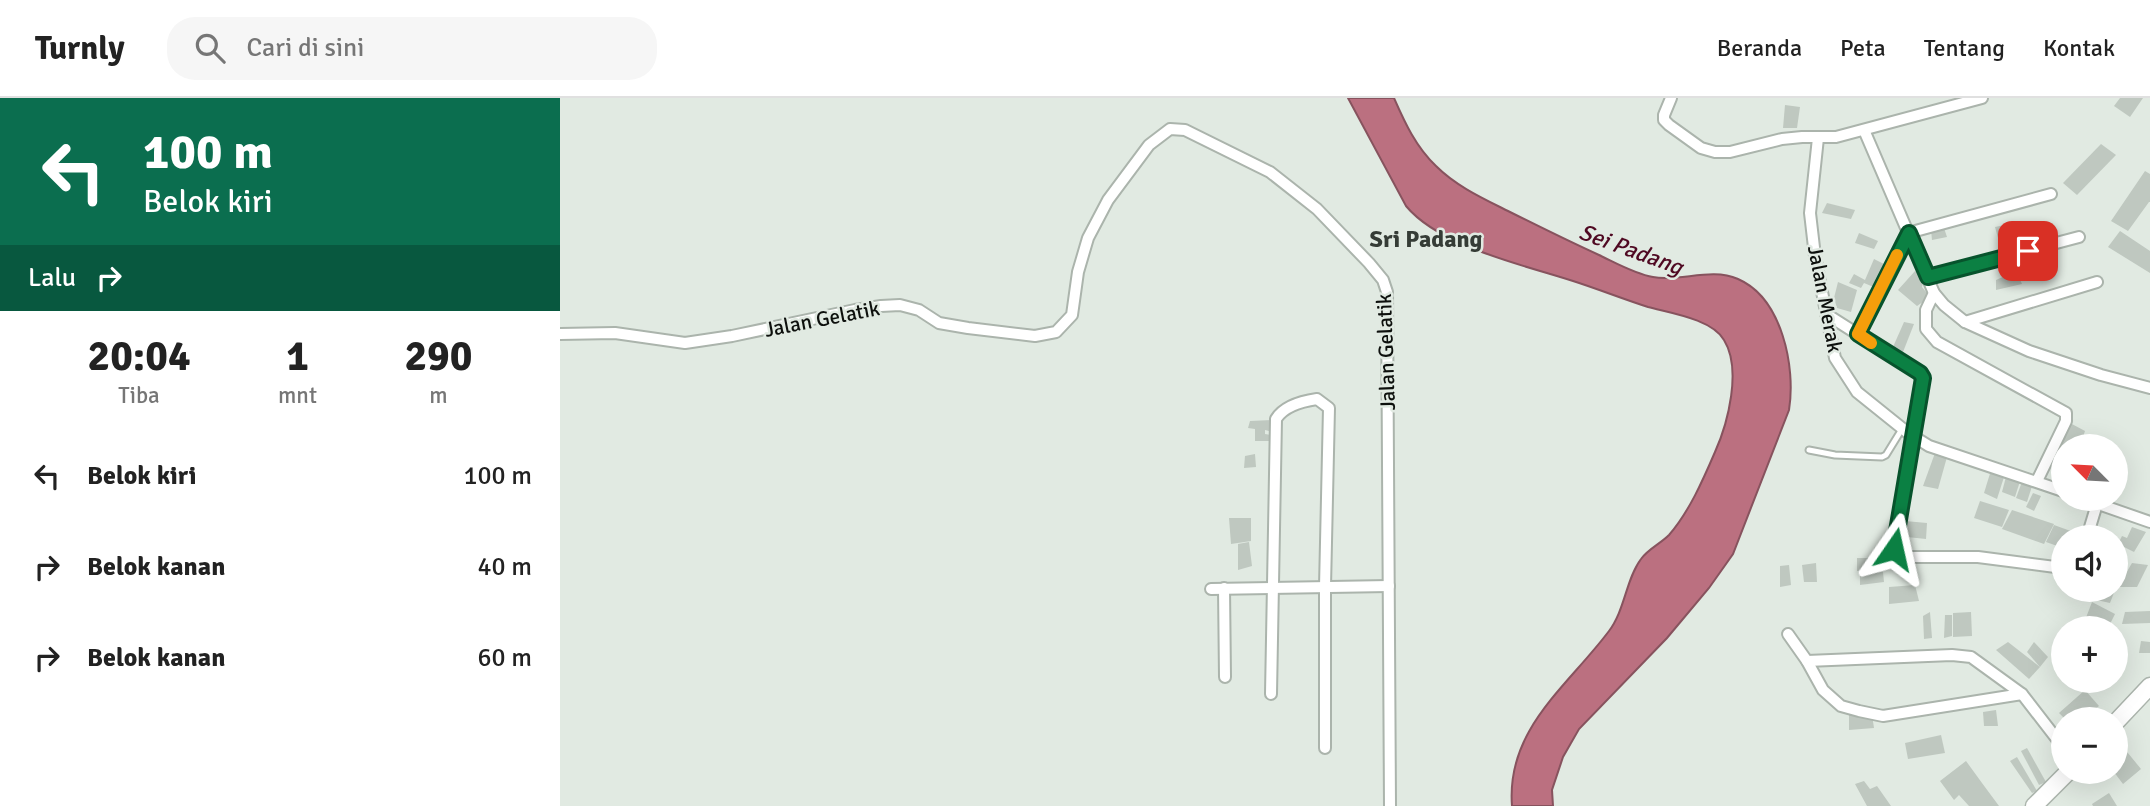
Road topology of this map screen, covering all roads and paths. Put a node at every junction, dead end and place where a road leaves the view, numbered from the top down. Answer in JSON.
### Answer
{"nodes":[{"id":1,"x":1671,"y":98,"type":"edge"},
{"id":2,"x":1982,"y":98,"type":"edge"},
{"id":3,"x":1864,"y":130,"type":"junction"},
{"id":4,"x":1818,"y":138,"type":"junction"},
{"id":5,"x":2051,"y":194,"type":"dead end"},
{"id":6,"x":1909,"y":233,"type":"junction"},
{"id":7,"x":2079,"y":237,"type":"dead end"},
{"id":8,"x":1928,"y":277,"type":"junction"},
{"id":9,"x":2097,"y":282,"type":"dead end"},
{"id":10,"x":1934,"y":293,"type":"junction"},
{"id":11,"x":1826,"y":314,"type":"junction"},
{"id":12,"x":1965,"y":322,"type":"junction"},
{"id":13,"x":560,"y":334,"type":"edge"},
{"id":14,"x":1858,"y":334,"type":"junction"},
{"id":15,"x":2150,"y":388,"type":"edge"},
{"id":16,"x":1903,"y":429,"type":"junction"},
{"id":17,"x":1914,"y":437,"type":"junction"},
{"id":18,"x":1809,"y":450,"type":"dead end"},
{"id":19,"x":2037,"y":481,"type":"junction"},
{"id":20,"x":2051,"y":486,"type":"edge"},
{"id":21,"x":2118,"y":511,"type":"edge"},
{"id":22,"x":2150,"y":522,"type":"edge"},
{"id":23,"x":2051,"y":566,"type":"edge"},
{"id":24,"x":1389,"y":586,"type":"junction"},
{"id":25,"x":1325,"y":587,"type":"junction"},
{"id":26,"x":1224,"y":588,"type":"junction"},
{"id":27,"x":1274,"y":588,"type":"junction"},
{"id":28,"x":1210,"y":589,"type":"dead end"},
{"id":29,"x":1788,"y":634,"type":"dead end"},
{"id":30,"x":1807,"y":661,"type":"junction"},
{"id":31,"x":1225,"y":677,"type":"dead end"},
{"id":32,"x":2150,"y":686,"type":"edge"},
{"id":33,"x":1271,"y":694,"type":"dead end"},
{"id":34,"x":2022,"y":694,"type":"junction"},
{"id":35,"x":2128,"y":709,"type":"edge"},
{"id":36,"x":2051,"y":731,"type":"edge"},
{"id":37,"x":1325,"y":748,"type":"dead end"},
{"id":38,"x":2056,"y":784,"type":"edge"},
{"id":39,"x":1390,"y":806,"type":"edge"},
{"id":40,"x":2034,"y":806,"type":"edge"}],
"edges":[{"from":1,"to":4,"type":"street"},
{"from":2,"to":3,"type":"street"},
{"from":3,"to":4,"type":"street"},
{"from":3,"to":6,"type":"street"},
{"from":4,"to":11,"type":"street","name":"Jalan Merak"},
{"from":5,"to":6,"type":"street"},
{"from":6,"to":8,"type":"street"},
{"from":6,"to":14,"type":"street"},
{"from":7,"to":8,"type":"street"},
{"from":8,"to":10,"type":"street"},
{"from":9,"to":12,"type":"street"},
{"from":10,"to":12,"type":"street"},
{"from":10,"to":19,"type":"street"},
{"from":11,"to":14,"type":"street"},
{"from":11,"to":16,"type":"street","name":"Jalan Merak"},
{"from":12,"to":15,"type":"street"},
{"from":13,"to":24,"type":"street","name":"Jalan Gelatik"},
{"from":14,"to":17,"type":"street"},
{"from":16,"to":17,"type":"street","name":"Jalan Merak"},
{"from":16,"to":18,"type":"lane"},
{"from":17,"to":19,"type":"street","name":"Jalan Merak"},
{"from":17,"to":23,"type":"street"},
{"from":19,"to":20,"type":"street","name":"Jalan Merak"},
{"from":21,"to":22,"type":"street"},
{"from":24,"to":25,"type":"street"},
{"from":24,"to":39,"type":"street","name":"Jalan Gelatik"},
{"from":25,"to":27,"type":"street"},
{"from":25,"to":27,"type":"street"},
{"from":25,"to":37,"type":"street"},
{"from":26,"to":27,"type":"street"},
{"from":26,"to":28,"type":"street"},
{"from":26,"to":31,"type":"street"},
{"from":27,"to":33,"type":"street"},
{"from":29,"to":30,"type":"street"},
{"from":30,"to":34,"type":"street"},
{"from":30,"to":34,"type":"street"},
{"from":32,"to":35,"type":"main road"},
{"from":34,"to":36,"type":"street"},
{"from":38,"to":40,"type":"main road"}]}
